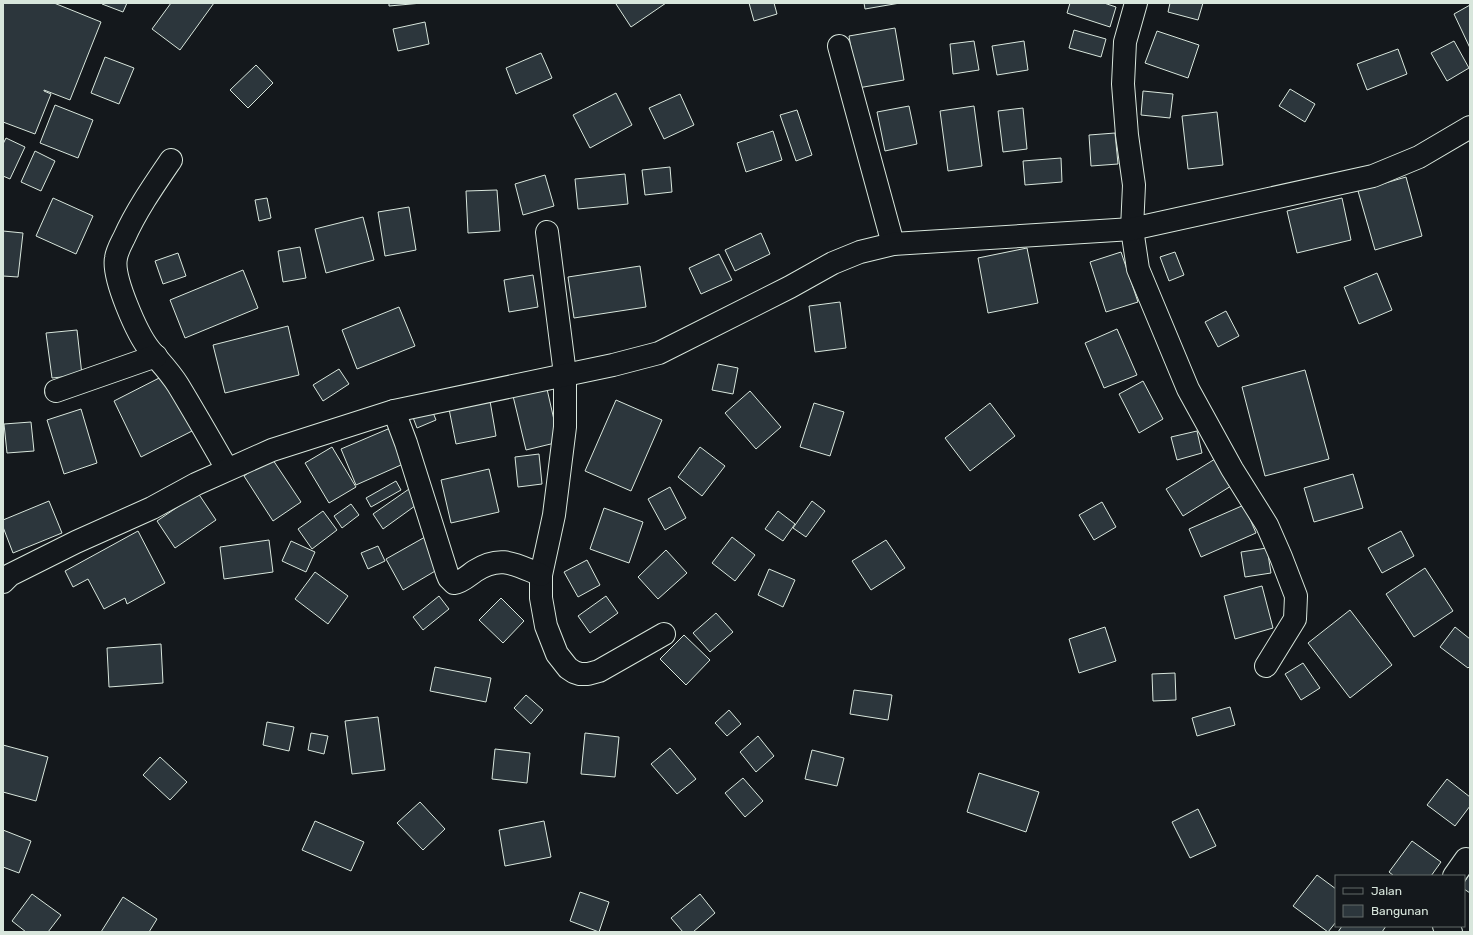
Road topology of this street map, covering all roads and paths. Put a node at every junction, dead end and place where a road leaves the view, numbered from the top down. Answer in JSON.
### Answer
{"nodes":[{"id":1,"x":1136,"y":3,"type":"edge"},
{"id":2,"x":839,"y":46,"type":"dead end"},
{"id":3,"x":1470,"y":126,"type":"edge"},
{"id":4,"x":171,"y":160,"type":"dead end"},
{"id":5,"x":1132,"y":229,"type":"junction"},
{"id":6,"x":547,"y":232,"type":"dead end"},
{"id":7,"x":893,"y":244,"type":"junction"},
{"id":8,"x":156,"y":356,"type":"junction"},
{"id":9,"x":565,"y":374,"type":"junction"},
{"id":10,"x":56,"y":391,"type":"dead end"},
{"id":11,"x":394,"y":411,"type":"junction"},
{"id":12,"x":227,"y":469,"type":"junction"},
{"id":13,"x":541,"y":575,"type":"junction"},
{"id":14,"x":3,"y":582,"type":"edge"},
{"id":15,"x":664,"y":634,"type":"dead end"},
{"id":16,"x":1266,"y":666,"type":"dead end"}],
"edges":[{"from":1,"to":5,"type":"street"},
{"from":2,"to":7,"type":"street"},
{"from":3,"to":5,"type":"street"},
{"from":4,"to":8,"type":"street"},
{"from":5,"to":7,"type":"street"},
{"from":5,"to":16,"type":"street"},
{"from":6,"to":9,"type":"street"},
{"from":7,"to":9,"type":"street"},
{"from":8,"to":10,"type":"street"},
{"from":8,"to":12,"type":"street"},
{"from":9,"to":11,"type":"street"},
{"from":9,"to":13,"type":"street"},
{"from":11,"to":12,"type":"street"},
{"from":11,"to":13,"type":"street"},
{"from":12,"to":14,"type":"street"},
{"from":13,"to":15,"type":"street"}]}
